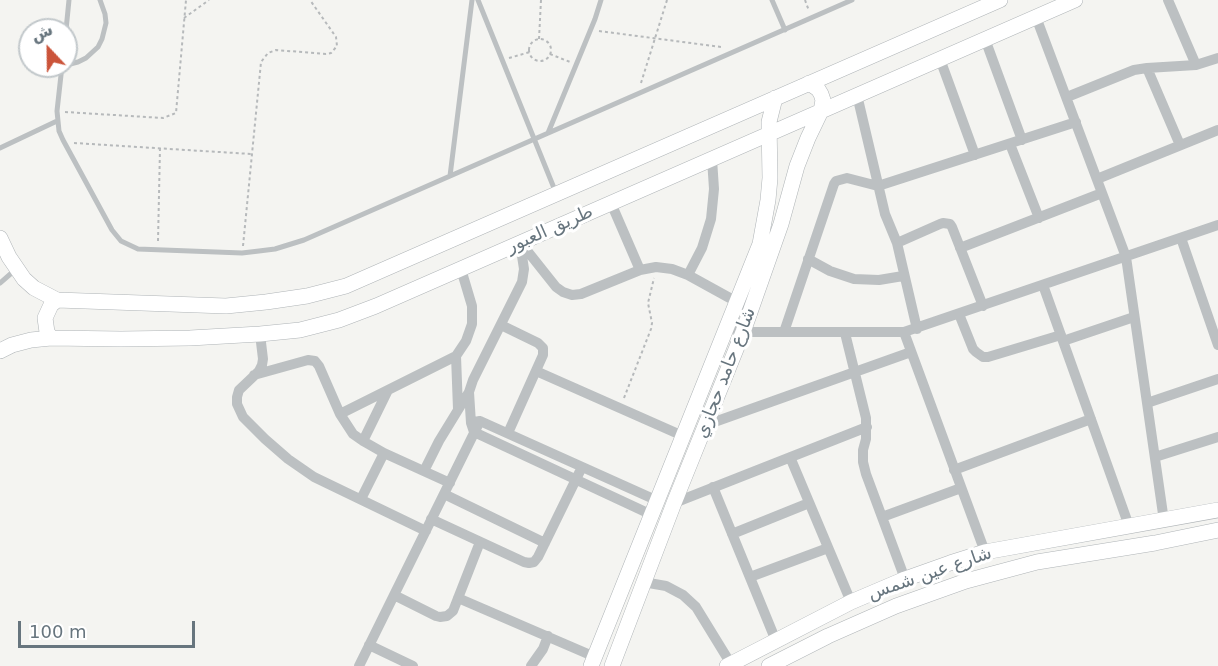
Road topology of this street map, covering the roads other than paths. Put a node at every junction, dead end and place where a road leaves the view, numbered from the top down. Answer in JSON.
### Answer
{"nodes":[{"id":1,"x":69,"y":0,"type":"edge"},
{"id":2,"x":100,"y":0,"type":"edge"},
{"id":3,"x":472,"y":0,"type":"edge"},
{"id":4,"x":478,"y":0,"type":"edge"},
{"id":5,"x":601,"y":0,"type":"edge"},
{"id":6,"x":772,"y":0,"type":"edge"},
{"id":7,"x":852,"y":0,"type":"edge"},
{"id":8,"x":1000,"y":0,"type":"edge"},
{"id":9,"x":1075,"y":0,"type":"edge"},
{"id":10,"x":1168,"y":0,"type":"edge"},
{"id":11,"x":983,"y":3,"type":"edge"},
{"id":12,"x":1036,"y":17,"type":"junction"},
{"id":13,"x":67,"y":18,"type":"edge"},
{"id":14,"x":785,"y":30,"type":"junction"},
{"id":15,"x":985,"y":39,"type":"junction"},
{"id":16,"x":1218,"y":58,"type":"edge"},
{"id":17,"x":940,"y":59,"type":"junction"},
{"id":18,"x":78,"y":62,"type":"edge"},
{"id":19,"x":1196,"y":65,"type":"junction"},
{"id":20,"x":1148,"y":68,"type":"junction"},
{"id":21,"x":61,"y":78,"type":"edge"},
{"id":22,"x":809,"y":84,"type":"junction"},
{"id":23,"x":857,"y":95,"type":"junction"},
{"id":24,"x":1067,"y":97,"type":"junction"},
{"id":25,"x":775,"y":98,"type":"junction"},
{"id":26,"x":821,"y":111,"type":"junction"},
{"id":27,"x":57,"y":122,"type":"junction"},
{"id":28,"x":1076,"y":123,"type":"junction"},
{"id":29,"x":1218,"y":130,"type":"edge"},
{"id":30,"x":548,"y":133,"type":"junction"},
{"id":31,"x":769,"y":134,"type":"junction"},
{"id":32,"x":535,"y":139,"type":"junction"},
{"id":33,"x":1022,"y":140,"type":"junction"},
{"id":34,"x":1011,"y":144,"type":"junction"},
{"id":35,"x":1180,"y":145,"type":"junction"},
{"id":36,"x":0,"y":148,"type":"edge"},
{"id":37,"x":975,"y":155,"type":"junction"},
{"id":38,"x":712,"y":159,"type":"junction"},
{"id":39,"x":450,"y":176,"type":"junction"},
{"id":40,"x":1097,"y":179,"type":"junction"},
{"id":41,"x":878,"y":186,"type":"junction"},
{"id":42,"x":1102,"y":193,"type":"junction"},
{"id":43,"x":556,"y":194,"type":"junction"},
{"id":44,"x":611,"y":203,"type":"junction"},
{"id":45,"x":1039,"y":218,"type":"junction"},
{"id":46,"x":1218,"y":225,"type":"edge"},
{"id":47,"x":0,"y":238,"type":"edge"},
{"id":48,"x":1181,"y":238,"type":"junction"},
{"id":49,"x":519,"y":243,"type":"junction"},
{"id":50,"x":897,"y":243,"type":"junction"},
{"id":51,"x":960,"y":248,"type":"junction"},
{"id":52,"x":1126,"y":257,"type":"junction"},
{"id":53,"x":808,"y":259,"type":"junction"},
{"id":54,"x":16,"y":269,"type":"junction"},
{"id":55,"x":461,"y":269,"type":"junction"},
{"id":56,"x":640,"y":270,"type":"junction"},
{"id":57,"x":688,"y":275,"type":"junction"},
{"id":58,"x":903,"y":276,"type":"junction"},
{"id":59,"x":0,"y":283,"type":"edge"},
{"id":60,"x":1043,"y":285,"type":"junction"},
{"id":61,"x":57,"y":300,"type":"junction"},
{"id":62,"x":737,"y":302,"type":"junction"},
{"id":63,"x":983,"y":306,"type":"junction"},
{"id":64,"x":959,"y":314,"type":"junction"},
{"id":65,"x":1134,"y":317,"type":"junction"},
{"id":66,"x":501,"y":325,"type":"junction"},
{"id":67,"x":728,"y":326,"type":"junction"},
{"id":68,"x":917,"y":329,"type":"junction"},
{"id":69,"x":743,"y":332,"type":"junction"},
{"id":70,"x":784,"y":332,"type":"junction"},
{"id":71,"x":904,"y":332,"type":"junction"},
{"id":72,"x":845,"y":333,"type":"junction"},
{"id":73,"x":260,"y":334,"type":"junction"},
{"id":74,"x":51,"y":338,"type":"junction"},
{"id":75,"x":1062,"y":338,"type":"junction"},
{"id":76,"x":1217,"y":340,"type":"edge"},
{"id":77,"x":0,"y":351,"type":"edge"},
{"id":78,"x":911,"y":352,"type":"junction"},
{"id":79,"x":456,"y":356,"type":"junction"},
{"id":80,"x":536,"y":371,"type":"junction"},
{"id":81,"x":855,"y":372,"type":"junction"},
{"id":82,"x":254,"y":375,"type":"junction"},
{"id":83,"x":1218,"y":379,"type":"edge"},
{"id":84,"x":388,"y":390,"type":"junction"},
{"id":85,"x":469,"y":392,"type":"junction"},
{"id":86,"x":1147,"y":403,"type":"junction"},
{"id":87,"x":458,"y":409,"type":"junction"},
{"id":88,"x":340,"y":414,"type":"junction"},
{"id":89,"x":1091,"y":419,"type":"junction"},
{"id":90,"x":475,"y":425,"type":"junction"},
{"id":91,"x":706,"y":425,"type":"junction"},
{"id":92,"x":867,"y":427,"type":"junction"},
{"id":93,"x":508,"y":433,"type":"junction"},
{"id":94,"x":683,"y":436,"type":"junction"},
{"id":95,"x":1218,"y":438,"type":"edge"},
{"id":96,"x":363,"y":441,"type":"junction"},
{"id":97,"x":439,"y":441,"type":"junction"},
{"id":98,"x":384,"y":453,"type":"junction"},
{"id":99,"x":790,"y":457,"type":"junction"},
{"id":100,"x":1155,"y":457,"type":"junction"},
{"id":101,"x":413,"y":466,"type":"junction"},
{"id":102,"x":582,"y":467,"type":"junction"},
{"id":103,"x":954,"y":470,"type":"junction"},
{"id":104,"x":424,"y":471,"type":"junction"},
{"id":105,"x":576,"y":480,"type":"junction"},
{"id":106,"x":450,"y":483,"type":"junction"},
{"id":107,"x":713,"y":487,"type":"junction"},
{"id":108,"x":961,"y":488,"type":"junction"},
{"id":109,"x":444,"y":494,"type":"junction"},
{"id":110,"x":361,"y":499,"type":"junction"},
{"id":111,"x":674,"y":503,"type":"junction"},
{"id":112,"x":809,"y":503,"type":"junction"},
{"id":113,"x":655,"y":508,"type":"junction"},
{"id":114,"x":1218,"y":510,"type":"edge"},
{"id":115,"x":882,"y":517,"type":"junction"},
{"id":116,"x":432,"y":519,"type":"junction"},
{"id":117,"x":1164,"y":521,"type":"junction"},
{"id":118,"x":1129,"y":526,"type":"junction"},
{"id":119,"x":1218,"y":530,"type":"edge"},
{"id":120,"x":426,"y":531,"type":"junction"},
{"id":121,"x":732,"y":534,"type":"junction"},
{"id":122,"x":480,"y":542,"type":"junction"},
{"id":123,"x":545,"y":543,"type":"junction"},
{"id":124,"x":828,"y":548,"type":"junction"},
{"id":125,"x":985,"y":552,"type":"junction"},
{"id":126,"x":750,"y":577,"type":"junction"},
{"id":127,"x":905,"y":579,"type":"junction"},
{"id":128,"x":643,"y":582,"type":"junction"},
{"id":129,"x":394,"y":595,"type":"junction"},
{"id":130,"x":458,"y":598,"type":"junction"},
{"id":131,"x":851,"y":602,"type":"junction"},
{"id":132,"x":548,"y":636,"type":"junction"},
{"id":133,"x":776,"y":641,"type":"junction"},
{"id":134,"x":369,"y":645,"type":"junction"},
{"id":135,"x":593,"y":662,"type":"edge"},
{"id":136,"x":616,"y":664,"type":"edge"},
{"id":137,"x":729,"y":665,"type":"edge"},
{"id":138,"x":359,"y":666,"type":"edge"},
{"id":139,"x":413,"y":666,"type":"edge"},
{"id":140,"x":531,"y":666,"type":"edge"},
{"id":141,"x":769,"y":666,"type":"edge"}],
"edges":[{"from":1,"to":13,"type":"lane"},
{"from":2,"to":18,"type":"lane"},
{"from":3,"to":39,"type":"lane"},
{"from":4,"to":32,"type":"lane"},
{"from":5,"to":30,"type":"lane"},
{"from":6,"to":14,"type":"lane"},
{"from":7,"to":14,"type":"lane"},
{"from":8,"to":11,"type":"street","name":"طريق العبور"},
{"from":9,"to":12,"type":"street","name":"طريق العبور"},
{"from":10,"to":19,"type":"street"},
{"from":11,"to":22,"type":"street","name":"طريق العبور"},
{"from":12,"to":15,"type":"street","name":"طريق العبور"},
{"from":12,"to":24,"type":"street"},
{"from":14,"to":30,"type":"lane"},
{"from":15,"to":17,"type":"street","name":"طريق العبور"},
{"from":15,"to":33,"type":"street"},
{"from":16,"to":19,"type":"street"},
{"from":17,"to":23,"type":"street","name":"طريق العبور"},
{"from":17,"to":37,"type":"street"},
{"from":19,"to":20,"type":"street"},
{"from":20,"to":24,"type":"street"},
{"from":20,"to":35,"type":"street"},
{"from":21,"to":27,"type":"lane"},
{"from":22,"to":25,"type":"street","name":"طريق العبور"},
{"from":22,"to":26,"type":"street"},
{"from":23,"to":26,"type":"street","name":"طريق العبور"},
{"from":23,"to":41,"type":"street"},
{"from":24,"to":28,"type":"street"},
{"from":25,"to":31,"type":"street","name":"شارع حامد حجازي"},
{"from":25,"to":43,"type":"street","name":"طريق العبور"},
{"from":26,"to":31,"type":"street","name":"طريق العبور"},
{"from":26,"to":69,"type":"street","name":"شارع حامد حجازي"},
{"from":27,"to":36,"type":"lane"},
{"from":27,"to":39,"type":"lane"},
{"from":28,"to":33,"type":"street"},
{"from":28,"to":40,"type":"street"},
{"from":29,"to":35,"type":"street"},
{"from":30,"to":32,"type":"lane"},
{"from":31,"to":38,"type":"street","name":"طريق العبور"},
{"from":31,"to":62,"type":"street","name":"شارع حامد حجازي"},
{"from":32,"to":39,"type":"lane"},
{"from":32,"to":43,"type":"lane"},
{"from":33,"to":34,"type":"street"},
{"from":34,"to":37,"type":"street"},
{"from":34,"to":45,"type":"street"},
{"from":35,"to":40,"type":"street"},
{"from":37,"to":41,"type":"street"},
{"from":38,"to":44,"type":"street","name":"طريق العبور"},
{"from":38,"to":57,"type":"street"},
{"from":40,"to":42,"type":"street"},
{"from":41,"to":50,"type":"street"},
{"from":41,"to":53,"type":"street"},
{"from":42,"to":45,"type":"street"},
{"from":42,"to":52,"type":"street"},
{"from":43,"to":61,"type":"street","name":"طريق العبور"},
{"from":44,"to":49,"type":"street","name":"طريق العبور"},
{"from":44,"to":56,"type":"street"},
{"from":45,"to":51,"type":"street"},
{"from":46,"to":48,"type":"street"},
{"from":47,"to":54,"type":"street","name":"طريق العبور"},
{"from":48,"to":52,"type":"street"},
{"from":48,"to":76,"type":"street"},
{"from":49,"to":55,"type":"street","name":"طريق العبور"},
{"from":49,"to":56,"type":"street"},
{"from":49,"to":66,"type":"street"},
{"from":50,"to":51,"type":"street"},
{"from":50,"to":58,"type":"street"},
{"from":51,"to":63,"type":"street"},
{"from":52,"to":60,"type":"street"},
{"from":52,"to":65,"type":"street"},
{"from":53,"to":58,"type":"street"},
{"from":53,"to":70,"type":"street"},
{"from":54,"to":59,"type":"lane"},
{"from":54,"to":61,"type":"street","name":"طريق العبور"},
{"from":55,"to":73,"type":"street","name":"طريق العبور"},
{"from":55,"to":79,"type":"street"},
{"from":56,"to":57,"type":"street"},
{"from":57,"to":62,"type":"street"},
{"from":58,"to":68,"type":"street"},
{"from":60,"to":63,"type":"street"},
{"from":60,"to":75,"type":"street"},
{"from":61,"to":74,"type":"street"},
{"from":62,"to":67,"type":"street","name":"شارع حامد حجازي"},
{"from":63,"to":64,"type":"street"},
{"from":64,"to":68,"type":"street"},
{"from":64,"to":75,"type":"street"},
{"from":65,"to":75,"type":"street"},
{"from":65,"to":86,"type":"street"},
{"from":66,"to":80,"type":"street"},
{"from":66,"to":85,"type":"street"},
{"from":67,"to":69,"type":"street"},
{"from":67,"to":94,"type":"street","name":"شارع حامد حجازي"},
{"from":68,"to":71,"type":"street"},
{"from":69,"to":70,"type":"street"},
{"from":69,"to":91,"type":"street","name":"شارع حامد حجازي"},
{"from":70,"to":72,"type":"street"},
{"from":71,"to":72,"type":"street"},
{"from":71,"to":78,"type":"street"},
{"from":72,"to":81,"type":"street"},
{"from":73,"to":74,"type":"street","name":"طريق العبور"},
{"from":73,"to":82,"type":"street"},
{"from":74,"to":77,"type":"street","name":"طريق العبور"},
{"from":75,"to":89,"type":"street"},
{"from":78,"to":81,"type":"street"},
{"from":78,"to":103,"type":"street"},
{"from":79,"to":84,"type":"street"},
{"from":79,"to":87,"type":"street"},
{"from":80,"to":93,"type":"street"},
{"from":80,"to":94,"type":"street"},
{"from":81,"to":91,"type":"street"},
{"from":81,"to":92,"type":"street"},
{"from":82,"to":88,"type":"street"},
{"from":82,"to":110,"type":"street"},
{"from":83,"to":86,"type":"street"},
{"from":84,"to":88,"type":"street"},
{"from":84,"to":96,"type":"street"},
{"from":85,"to":87,"type":"street"},
{"from":85,"to":90,"type":"street"},
{"from":86,"to":100,"type":"street"},
{"from":87,"to":97,"type":"street"},
{"from":88,"to":96,"type":"street"},
{"from":89,"to":103,"type":"street"},
{"from":89,"to":118,"type":"street"},
{"from":90,"to":93,"type":"street"},
{"from":90,"to":105,"type":"street"},
{"from":90,"to":106,"type":"street"},
{"from":91,"to":111,"type":"street","name":"شارع حامد حجازي"},
{"from":92,"to":99,"type":"street"},
{"from":92,"to":115,"type":"street"},
{"from":93,"to":102,"type":"street"},
{"from":94,"to":113,"type":"street","name":"شارع حامد حجازي"},
{"from":95,"to":100,"type":"street"},
{"from":96,"to":98,"type":"street"},
{"from":97,"to":101,"type":"street"},
{"from":97,"to":104,"type":"street"},
{"from":98,"to":101,"type":"street"},
{"from":98,"to":110,"type":"street"},
{"from":99,"to":107,"type":"street"},
{"from":99,"to":112,"type":"street"},
{"from":100,"to":117,"type":"street"},
{"from":101,"to":104,"type":"street"},
{"from":102,"to":105,"type":"street"},
{"from":102,"to":113,"type":"street"},
{"from":103,"to":108,"type":"street"},
{"from":104,"to":106,"type":"street"},
{"from":105,"to":113,"type":"street"},
{"from":105,"to":123,"type":"street"},
{"from":106,"to":109,"type":"street"},
{"from":107,"to":111,"type":"street"},
{"from":107,"to":121,"type":"street"},
{"from":108,"to":115,"type":"street"},
{"from":108,"to":125,"type":"street"},
{"from":109,"to":116,"type":"street"},
{"from":109,"to":123,"type":"street"},
{"from":110,"to":120,"type":"street"},
{"from":111,"to":128,"type":"street","name":"شارع حامد حجازي"},
{"from":112,"to":121,"type":"street"},
{"from":112,"to":124,"type":"street"},
{"from":113,"to":135,"type":"street","name":"شارع حامد حجازي"},
{"from":114,"to":117,"type":"street","name":"شارع عين شمس"},
{"from":115,"to":127,"type":"street"},
{"from":116,"to":120,"type":"street"},
{"from":116,"to":122,"type":"street"},
{"from":117,"to":118,"type":"street","name":"شارع عين شمس"},
{"from":118,"to":125,"type":"street","name":"شارع عين شمس"},
{"from":119,"to":141,"type":"street","name":"شارع عين شمس"},
{"from":120,"to":129,"type":"street"},
{"from":121,"to":126,"type":"street"},
{"from":122,"to":123,"type":"street"},
{"from":122,"to":130,"type":"street"},
{"from":124,"to":126,"type":"street"},
{"from":124,"to":131,"type":"street"},
{"from":125,"to":127,"type":"street","name":"شارع عين شمس"},
{"from":126,"to":133,"type":"street"},
{"from":127,"to":131,"type":"street","name":"شارع عين شمس"},
{"from":128,"to":136,"type":"street","name":"شارع حامد حجازي"},
{"from":128,"to":137,"type":"street"},
{"from":129,"to":130,"type":"street"},
{"from":129,"to":134,"type":"street"},
{"from":130,"to":132,"type":"street"},
{"from":131,"to":133,"type":"street","name":"شارع عين شمس"},
{"from":132,"to":135,"type":"street"},
{"from":132,"to":140,"type":"street"},
{"from":133,"to":137,"type":"street","name":"شارع عين شمس"},
{"from":134,"to":138,"type":"street"},
{"from":134,"to":139,"type":"street"}]}
